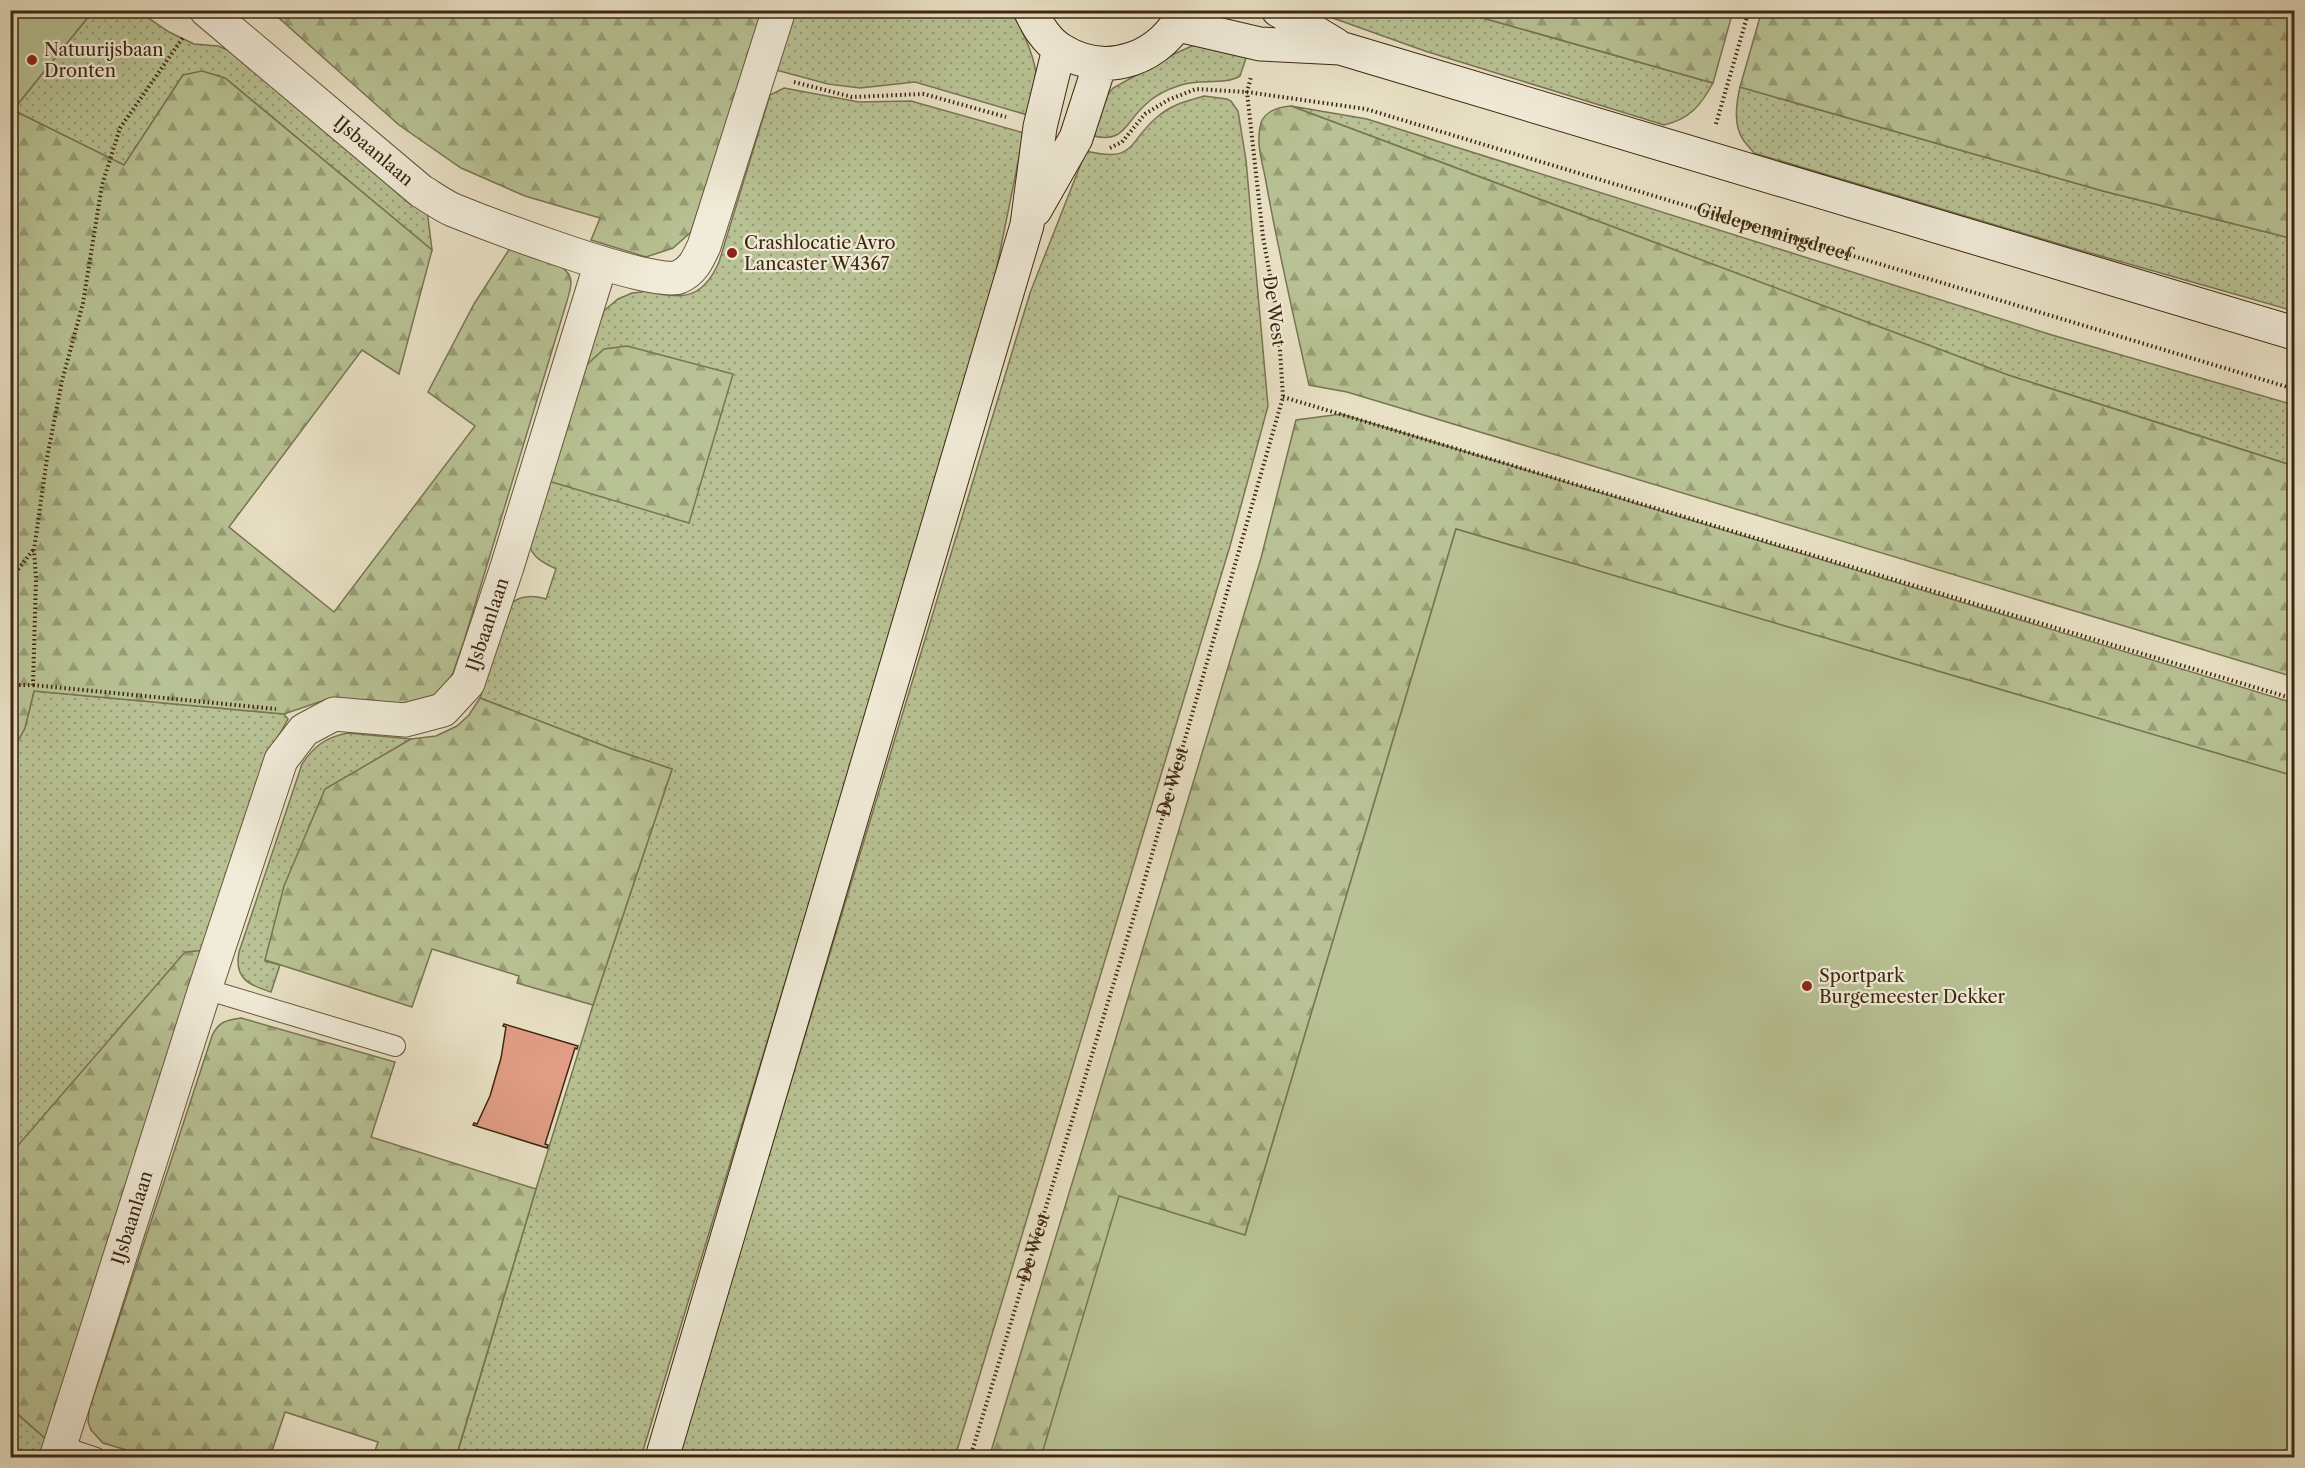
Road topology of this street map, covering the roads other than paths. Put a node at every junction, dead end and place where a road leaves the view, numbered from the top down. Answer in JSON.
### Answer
{"nodes":[{"id":1,"x":779,"y":10,"type":"edge"},
{"id":2,"x":1030,"y":10,"type":"edge"},
{"id":3,"x":1278,"y":10,"type":"edge"},
{"id":4,"x":1182,"y":18,"type":"edge"},
{"id":5,"x":197,"y":20,"type":"edge"},
{"id":6,"x":1340,"y":48,"type":"junction"},
{"id":7,"x":1059,"y":49,"type":"junction"},
{"id":8,"x":1100,"y":64,"type":"junction"},
{"id":9,"x":1027,"y":225,"type":"junction"},
{"id":10,"x":601,"y":263,"type":"junction"},
{"id":11,"x":2295,"y":333,"type":"edge"},
{"id":12,"x":205,"y":989,"type":"junction"},
{"id":13,"x":395,"y":1046,"type":"dead end"},
{"id":14,"x":58,"y":1452,"type":"edge"},
{"id":15,"x":96,"y":1458,"type":"edge"},
{"id":16,"x":662,"y":1458,"type":"edge"}],
"edges":[{"from":1,"to":10,"type":"main road","name":"IJsbaanlaan"},
{"from":2,"to":7,"type":"main road"},
{"from":3,"to":6,"type":"main road"},
{"from":4,"to":6,"type":"main road"},
{"from":4,"to":8,"type":"main road"},
{"from":5,"to":10,"type":"main road","name":"IJsbaanlaan"},
{"from":6,"to":11,"type":"main road"},
{"from":7,"to":8,"type":"main road"},
{"from":7,"to":9,"type":"main road"},
{"from":8,"to":9,"type":"main road"},
{"from":9,"to":16,"type":"main road"},
{"from":10,"to":12,"type":"main road","name":"IJsbaanlaan"},
{"from":12,"to":13,"type":"lane"},
{"from":12,"to":14,"type":"main road","name":"IJsbaanlaan"},
{"from":14,"to":15,"type":"lane","name":"IJsbaanlaan"}]}
